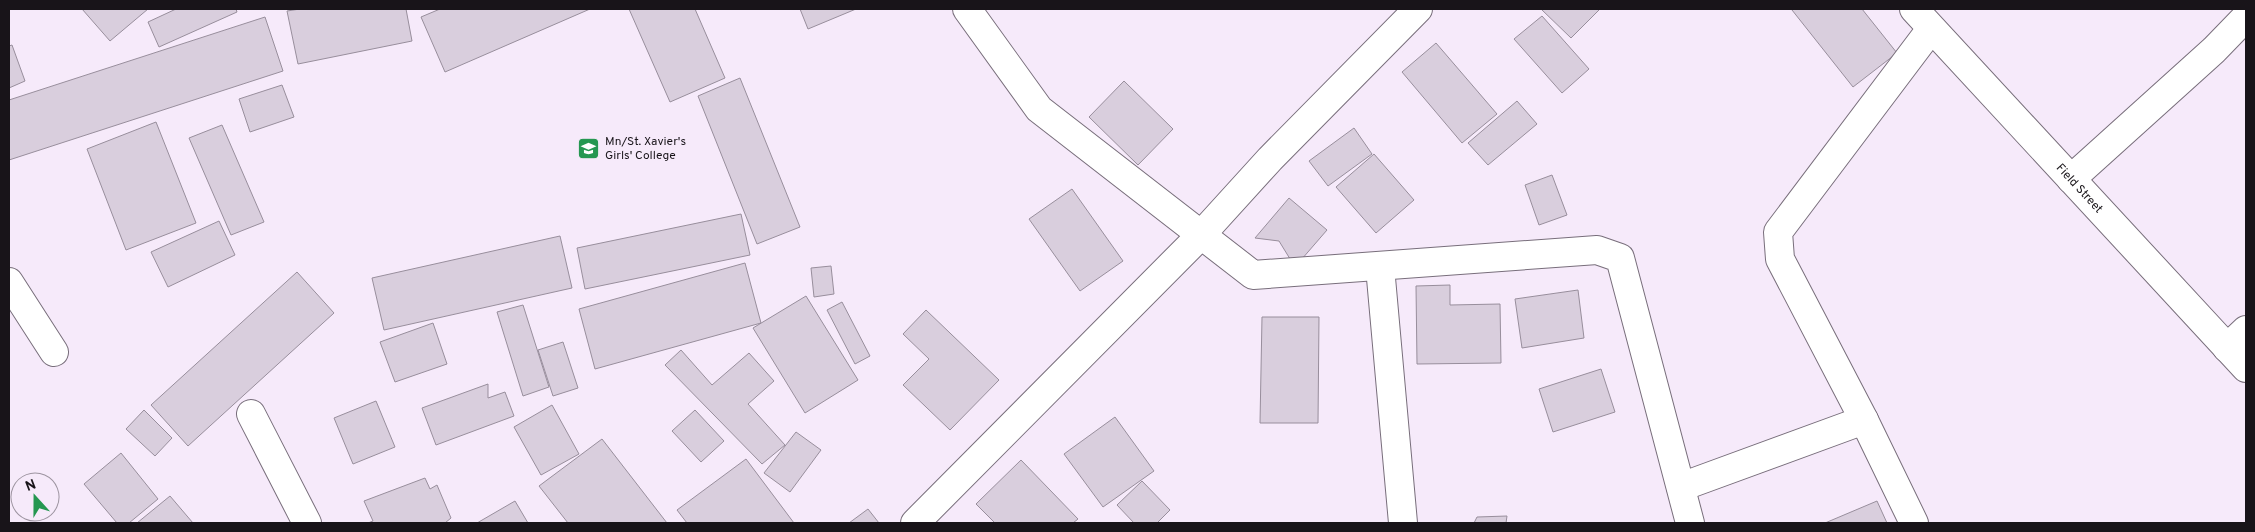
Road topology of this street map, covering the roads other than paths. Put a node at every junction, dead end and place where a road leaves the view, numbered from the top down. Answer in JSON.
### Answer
{"nodes":[{"id":1,"x":967,"y":9,"type":"edge"},
{"id":2,"x":1418,"y":9,"type":"edge"},
{"id":3,"x":1914,"y":9,"type":"edge"},
{"id":4,"x":2246,"y":17,"type":"edge"},
{"id":5,"x":1931,"y":29,"type":"junction"},
{"id":6,"x":2071,"y":179,"type":"junction"},
{"id":7,"x":1200,"y":236,"type":"junction"},
{"id":8,"x":1380,"y":267,"type":"junction"},
{"id":9,"x":9,"y":282,"type":"edge"},
{"id":10,"x":2237,"y":339,"type":"edge"},
{"id":11,"x":54,"y":352,"type":"dead end"},
{"id":12,"x":2246,"y":368,"type":"edge"},
{"id":13,"x":251,"y":414,"type":"dead end"},
{"id":14,"x":1864,"y":420,"type":"junction"},
{"id":15,"x":1681,"y":487,"type":"junction"},
{"id":16,"x":307,"y":523,"type":"edge"},
{"id":17,"x":915,"y":523,"type":"edge"},
{"id":18,"x":1403,"y":523,"type":"edge"},
{"id":19,"x":1690,"y":523,"type":"edge"},
{"id":20,"x":1914,"y":523,"type":"edge"}],
"edges":[{"from":1,"to":7,"type":"street"},
{"from":2,"to":7,"type":"street"},
{"from":3,"to":5,"type":"street","name":"Field Street"},
{"from":4,"to":6,"type":"street"},
{"from":5,"to":6,"type":"street","name":"Field Street"},
{"from":5,"to":14,"type":"street"},
{"from":6,"to":10,"type":"street","name":"Field Street"},
{"from":7,"to":8,"type":"street"},
{"from":7,"to":17,"type":"street"},
{"from":8,"to":15,"type":"street"},
{"from":8,"to":18,"type":"street"},
{"from":9,"to":11,"type":"street"},
{"from":10,"to":12,"type":"street","name":"Field Street"},
{"from":13,"to":16,"type":"street"},
{"from":14,"to":15,"type":"street"},
{"from":14,"to":20,"type":"street"},
{"from":15,"to":19,"type":"street"}]}
